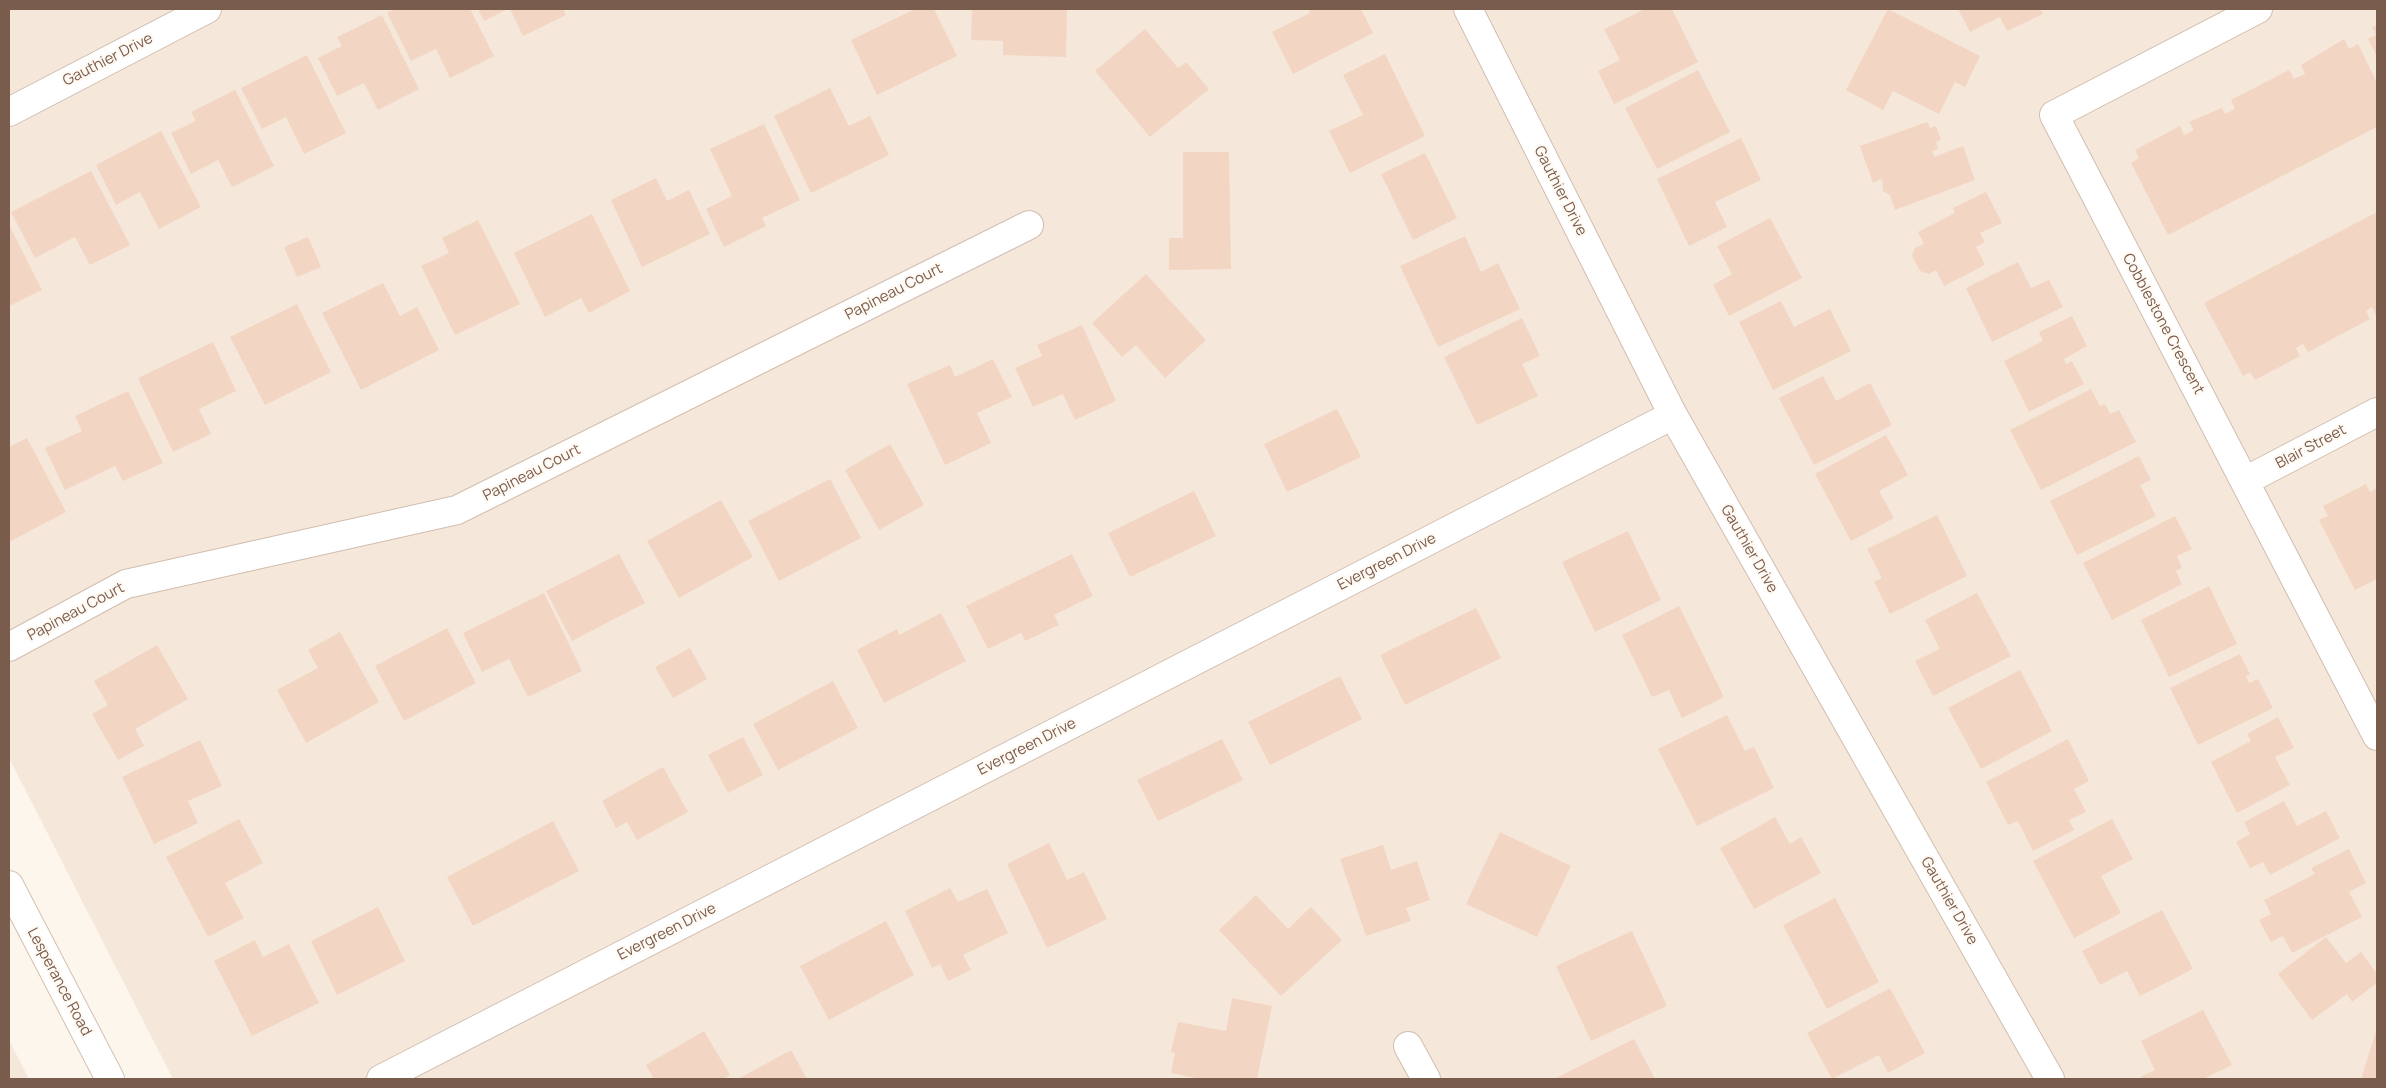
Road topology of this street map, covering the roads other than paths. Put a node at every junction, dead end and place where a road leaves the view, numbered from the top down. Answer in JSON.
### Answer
{"nodes":[{"id":1,"x":207,"y":9,"type":"edge"},
{"id":2,"x":1468,"y":9,"type":"edge"},
{"id":3,"x":2258,"y":9,"type":"edge"},
{"id":4,"x":9,"y":112,"type":"edge"},
{"id":5,"x":1029,"y":225,"type":"dead end"},
{"id":6,"x":2377,"y":412,"type":"edge"},
{"id":7,"x":1674,"y":415,"type":"junction"},
{"id":8,"x":2245,"y":481,"type":"junction"},
{"id":9,"x":9,"y":647,"type":"edge"},
{"id":10,"x":2377,"y":736,"type":"edge"},
{"id":11,"x":9,"y":885,"type":"edge"},
{"id":12,"x":1408,"y":1046,"type":"dead end"},
{"id":13,"x":2047,"y":1078,"type":"edge"},
{"id":14,"x":110,"y":1079,"type":"edge"},
{"id":15,"x":381,"y":1079,"type":"edge"},
{"id":16,"x":1426,"y":1079,"type":"edge"}],
"edges":[{"from":1,"to":4,"type":"street","name":"Gauthier Drive"},
{"from":2,"to":7,"type":"street","name":"Gauthier Drive"},
{"from":3,"to":8,"type":"street","name":"Cobblestone Crescent"},
{"from":5,"to":9,"type":"street","name":"Papineau Court"},
{"from":6,"to":8,"type":"street","name":"Blair Street"},
{"from":7,"to":13,"type":"street","name":"Gauthier Drive"},
{"from":7,"to":15,"type":"street","name":"Evergreen Drive"},
{"from":8,"to":10,"type":"street","name":"Cobblestone Crescent"},
{"from":11,"to":14,"type":"street","name":"Lesperance Road"},
{"from":12,"to":16,"type":"street"}]}
